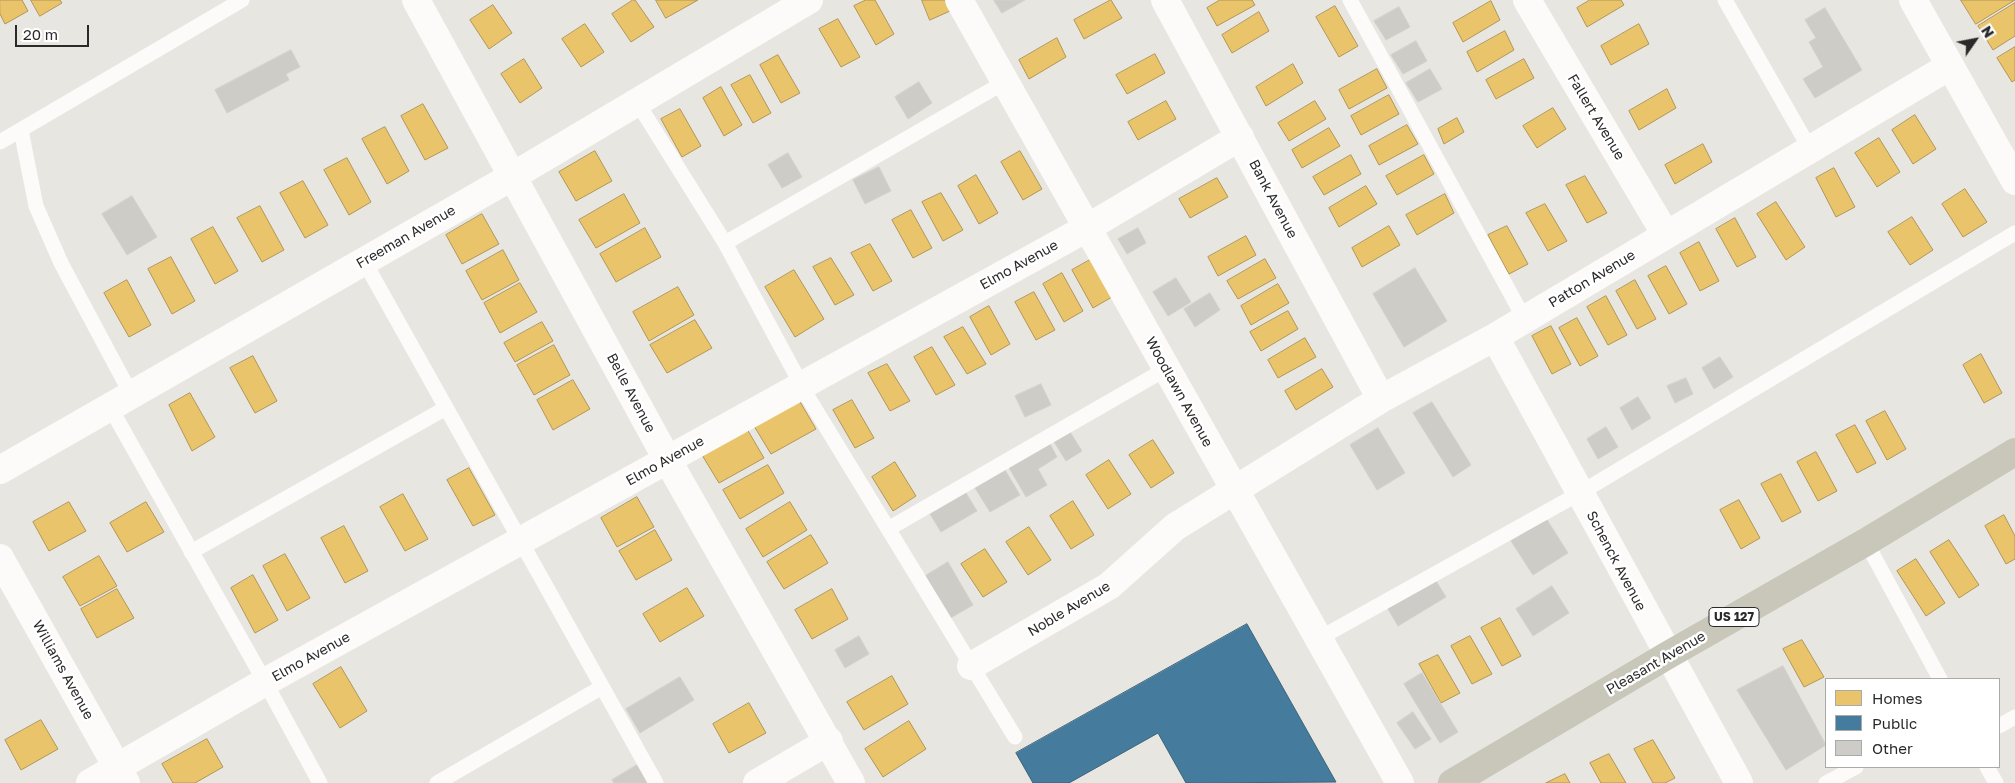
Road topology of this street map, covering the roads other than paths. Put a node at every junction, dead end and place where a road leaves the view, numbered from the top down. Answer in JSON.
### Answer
{"nodes":[{"id":1,"x":242,"y":0,"type":"edge"},
{"id":2,"x":416,"y":0,"type":"edge"},
{"id":3,"x":809,"y":0,"type":"edge"},
{"id":4,"x":959,"y":0,"type":"edge"},
{"id":5,"x":1164,"y":0,"type":"edge"},
{"id":6,"x":1350,"y":0,"type":"edge"},
{"id":7,"x":1527,"y":0,"type":"edge"},
{"id":8,"x":1725,"y":0,"type":"edge"},
{"id":9,"x":1913,"y":0,"type":"edge"},
{"id":10,"x":1950,"y":66,"type":"junction"},
{"id":11,"x":1005,"y":82,"type":"junction"},
{"id":12,"x":637,"y":102,"type":"junction"},
{"id":13,"x":21,"y":130,"type":"junction"},
{"id":14,"x":1240,"y":137,"type":"junction"},
{"id":15,"x":0,"y":142,"type":"edge"},
{"id":16,"x":1810,"y":150,"type":"junction"},
{"id":17,"x":513,"y":176,"type":"junction"},
{"id":18,"x":2015,"y":181,"type":"edge"},
{"id":19,"x":1087,"y":228,"type":"junction"},
{"id":20,"x":2015,"y":232,"type":"edge"},
{"id":21,"x":1666,"y":234,"type":"junction"},
{"id":22,"x":725,"y":243,"type":"junction"},
{"id":23,"x":364,"y":261,"type":"junction"},
{"id":24,"x":1525,"y":320,"type":"junction"},
{"id":25,"x":1495,"y":338,"type":"junction"},
{"id":26,"x":1166,"y":369,"type":"junction"},
{"id":27,"x":801,"y":386,"type":"junction"},
{"id":28,"x":1381,"y":399,"type":"junction"},
{"id":29,"x":120,"y":401,"type":"junction"},
{"id":30,"x":446,"y":408,"type":"junction"},
{"id":31,"x":2015,"y":452,"type":"edge"},
{"id":32,"x":667,"y":459,"type":"junction"},
{"id":33,"x":0,"y":470,"type":"edge"},
{"id":34,"x":1234,"y":491,"type":"junction"},
{"id":35,"x":1580,"y":493,"type":"junction"},
{"id":36,"x":888,"y":529,"type":"junction"},
{"id":37,"x":520,"y":542,"type":"junction"},
{"id":38,"x":1866,"y":542,"type":"junction"},
{"id":39,"x":190,"y":552,"type":"junction"},
{"id":40,"x":0,"y":558,"type":"edge"},
{"id":41,"x":1318,"y":638,"type":"junction"},
{"id":42,"x":1668,"y":655,"type":"junction"},
{"id":43,"x":971,"y":666,"type":"junction"},
{"id":44,"x":1939,"y":678,"type":"edge"},
{"id":45,"x":265,"y":682,"type":"junction"},
{"id":46,"x":602,"y":687,"type":"junction"},
{"id":47,"x":2015,"y":717,"type":"edge"},
{"id":48,"x":2000,"y":725,"type":"edge"},
{"id":49,"x":1015,"y":737,"type":"dead end"},
{"id":50,"x":829,"y":742,"type":"junction"},
{"id":51,"x":1854,"y":768,"type":"edge"},
{"id":52,"x":1988,"y":768,"type":"edge"},
{"id":53,"x":122,"y":775,"type":"edge"},
{"id":54,"x":90,"y":783,"type":"edge"},
{"id":55,"x":320,"y":783,"type":"edge"},
{"id":56,"x":438,"y":783,"type":"edge"},
{"id":57,"x":656,"y":783,"type":"edge"},
{"id":58,"x":758,"y":783,"type":"edge"},
{"id":59,"x":851,"y":783,"type":"edge"},
{"id":60,"x":1400,"y":783,"type":"edge"},
{"id":61,"x":1452,"y":783,"type":"edge"},
{"id":62,"x":1739,"y":783,"type":"edge"},
{"id":63,"x":1826,"y":783,"type":"edge"},
{"id":64,"x":1996,"y":783,"type":"edge"}],
"edges":[{"from":1,"to":13,"type":"lane"},
{"from":2,"to":17,"type":"street","name":"Belle Avenue"},
{"from":3,"to":12,"type":"street","name":"Freeman Avenue"},
{"from":4,"to":11,"type":"street","name":"Woodlawn Avenue"},
{"from":5,"to":14,"type":"street","name":"Bank Avenue"},
{"from":6,"to":24,"type":"lane"},
{"from":7,"to":21,"type":"street","name":"Fallert Avenue"},
{"from":8,"to":16,"type":"lane"},
{"from":9,"to":10,"type":"street"},
{"from":10,"to":16,"type":"street","name":"Patton Avenue"},
{"from":10,"to":18,"type":"street"},
{"from":11,"to":19,"type":"street","name":"Woodlawn Avenue"},
{"from":11,"to":22,"type":"lane"},
{"from":12,"to":17,"type":"street","name":"Freeman Avenue"},
{"from":12,"to":22,"type":"lane"},
{"from":13,"to":15,"type":"lane"},
{"from":13,"to":29,"type":"lane"},
{"from":14,"to":19,"type":"street","name":"Elmo Avenue"},
{"from":14,"to":28,"type":"street","name":"Bank Avenue"},
{"from":16,"to":21,"type":"street","name":"Patton Avenue"},
{"from":17,"to":23,"type":"street","name":"Freeman Avenue"},
{"from":17,"to":32,"type":"street","name":"Belle Avenue"},
{"from":19,"to":26,"type":"street","name":"Woodlawn Avenue"},
{"from":19,"to":27,"type":"street","name":"Elmo Avenue"},
{"from":20,"to":35,"type":"lane"},
{"from":21,"to":24,"type":"street","name":"Patton Avenue"},
{"from":22,"to":27,"type":"lane"},
{"from":23,"to":29,"type":"street","name":"Freeman Avenue"},
{"from":23,"to":30,"type":"lane"},
{"from":24,"to":25,"type":"street","name":"Patton Avenue"},
{"from":25,"to":28,"type":"street","name":"Patton Avenue"},
{"from":25,"to":35,"type":"street","name":"Schenck Avenue"},
{"from":26,"to":34,"type":"street","name":"Woodlawn Avenue"},
{"from":26,"to":36,"type":"lane"},
{"from":27,"to":32,"type":"street","name":"Elmo Avenue"},
{"from":27,"to":36,"type":"lane"},
{"from":28,"to":34,"type":"street","name":"Patton Avenue"},
{"from":29,"to":33,"type":"street","name":"Freeman Avenue"},
{"from":29,"to":39,"type":"lane"},
{"from":30,"to":37,"type":"lane"},
{"from":30,"to":39,"type":"lane"},
{"from":31,"to":38,"type":"main road","name":"Pleasant Avenue","number":"US 127"},
{"from":32,"to":37,"type":"street","name":"Elmo Avenue"},
{"from":32,"to":50,"type":"street","name":"Belle Avenue"},
{"from":34,"to":41,"type":"street","name":"Woodlawn Avenue"},
{"from":34,"to":43,"type":"street","name":"Noble Avenue"},
{"from":35,"to":41,"type":"lane"},
{"from":35,"to":42,"type":"street","name":"Schenck Avenue"},
{"from":36,"to":43,"type":"lane"},
{"from":37,"to":45,"type":"street","name":"Elmo Avenue"},
{"from":37,"to":46,"type":"lane"},
{"from":38,"to":42,"type":"main road","name":"Pleasant Avenue","number":"US 127"},
{"from":38,"to":44,"type":"lane"},
{"from":39,"to":45,"type":"lane"},
{"from":40,"to":53,"type":"street","name":"Williams Avenue"},
{"from":41,"to":60,"type":"street","name":"Woodlawn Avenue"},
{"from":42,"to":61,"type":"main road","name":"Pleasant Avenue","number":"US 127"},
{"from":42,"to":62,"type":"street","name":"Schenck Avenue"},
{"from":43,"to":49,"type":"lane"},
{"from":45,"to":53,"type":"street","name":"Elmo Avenue"},
{"from":45,"to":55,"type":"lane"},
{"from":46,"to":56,"type":"lane"},
{"from":46,"to":57,"type":"lane"},
{"from":47,"to":48,"type":"lane"},
{"from":50,"to":58,"type":"street"},
{"from":50,"to":59,"type":"street","name":"Belle Avenue"},
{"from":51,"to":63,"type":"lane"},
{"from":52,"to":64,"type":"lane"},
{"from":53,"to":54,"type":"street","name":"Elmo Avenue"}]}
